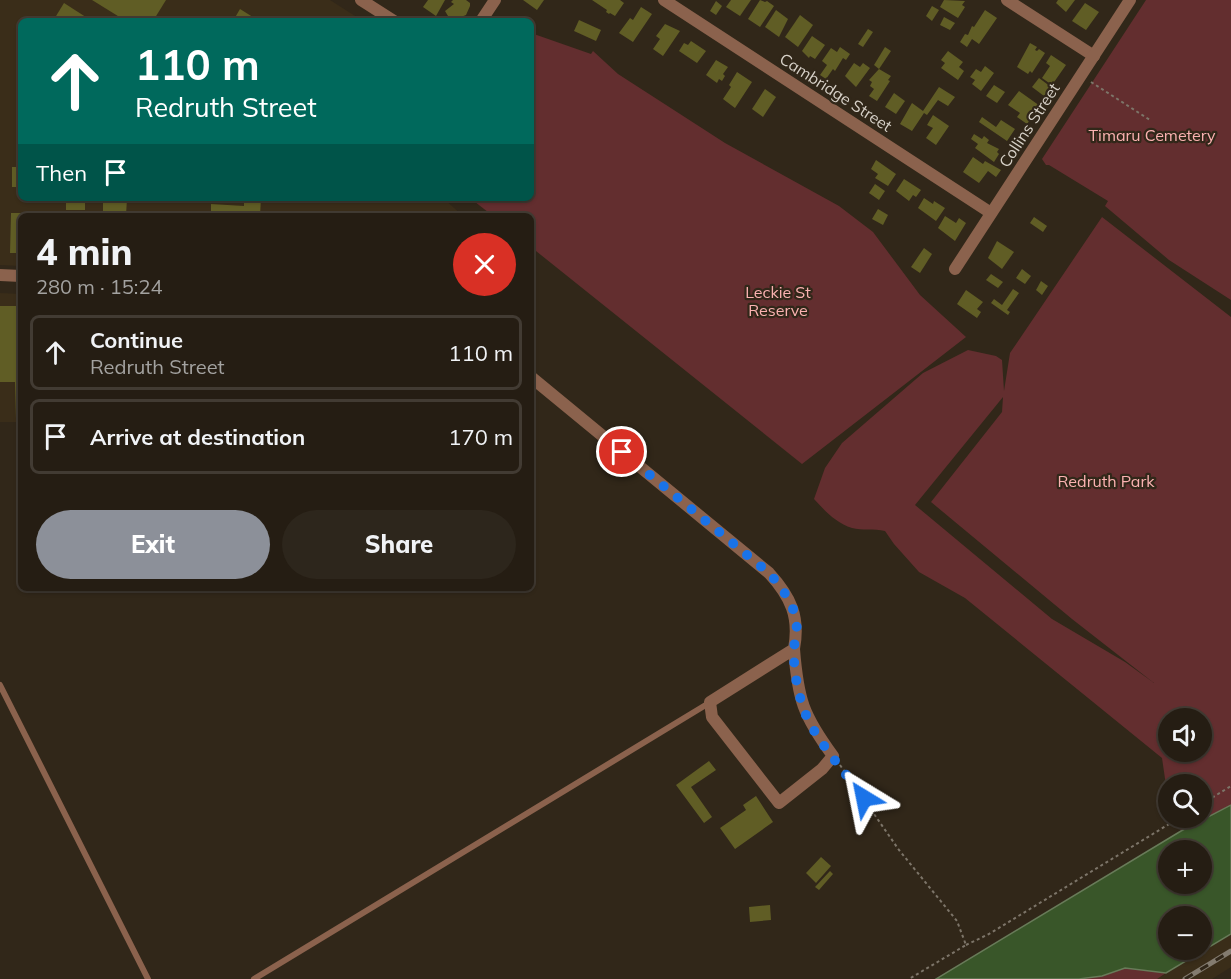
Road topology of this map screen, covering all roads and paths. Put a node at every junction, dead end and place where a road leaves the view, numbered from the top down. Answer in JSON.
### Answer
{"nodes":[{"id":1,"x":362,"y":0,"type":"edge"},
{"id":2,"x":495,"y":0,"type":"edge"},
{"id":3,"x":664,"y":0,"type":"edge"},
{"id":4,"x":1006,"y":0,"type":"edge"},
{"id":5,"x":1130,"y":0,"type":"edge"},
{"id":6,"x":389,"y":18,"type":"edge"},
{"id":7,"x":483,"y":18,"type":"edge"},
{"id":8,"x":1094,"y":57,"type":"junction"},
{"id":9,"x":1081,"y":76,"type":"junction"},
{"id":10,"x":1150,"y":120,"type":"dead end"},
{"id":11,"x":991,"y":213,"type":"junction"},
{"id":12,"x":955,"y":269,"type":"dead end"},
{"id":13,"x":0,"y":275,"type":"edge"},
{"id":14,"x":18,"y":276,"type":"edge"},
{"id":15,"x":534,"y":379,"type":"edge"},
{"id":16,"x":794,"y":649,"type":"junction"},
{"id":17,"x":0,"y":685,"type":"edge"},
{"id":18,"x":710,"y":702,"type":"junction"},
{"id":19,"x":833,"y":756,"type":"junction"},
{"id":20,"x":1231,"y":786,"type":"edge"},
{"id":21,"x":1212,"y":798,"type":"edge"},
{"id":22,"x":1163,"y":828,"type":"edge"},
{"id":23,"x":966,"y":945,"type":"junction"},
{"id":24,"x":148,"y":979,"type":"edge"},
{"id":25,"x":254,"y":979,"type":"edge"},
{"id":26,"x":909,"y":979,"type":"edge"}],
"edges":[{"from":1,"to":6,"type":"street"},
{"from":2,"to":7,"type":"street"},
{"from":3,"to":11,"type":"street","name":"Cambridge Street"},
{"from":4,"to":8,"type":"street"},
{"from":5,"to":8,"type":"street","name":"Collins Street"},
{"from":8,"to":9,"type":"street","name":"Collins Street"},
{"from":9,"to":10,"type":"path"},
{"from":9,"to":11,"type":"street","name":"Collins Street"},
{"from":11,"to":12,"type":"street","name":"Collins Street"},
{"from":13,"to":14,"type":"street"},
{"from":15,"to":16,"type":"street"},
{"from":16,"to":18,"type":"street"},
{"from":16,"to":19,"type":"street"},
{"from":17,"to":24,"type":"lane"},
{"from":18,"to":19,"type":"street"},
{"from":18,"to":25,"type":"lane"},
{"from":19,"to":23,"type":"path"},
{"from":20,"to":21,"type":"path"},
{"from":22,"to":23,"type":"path"},
{"from":23,"to":26,"type":"path"}]}
